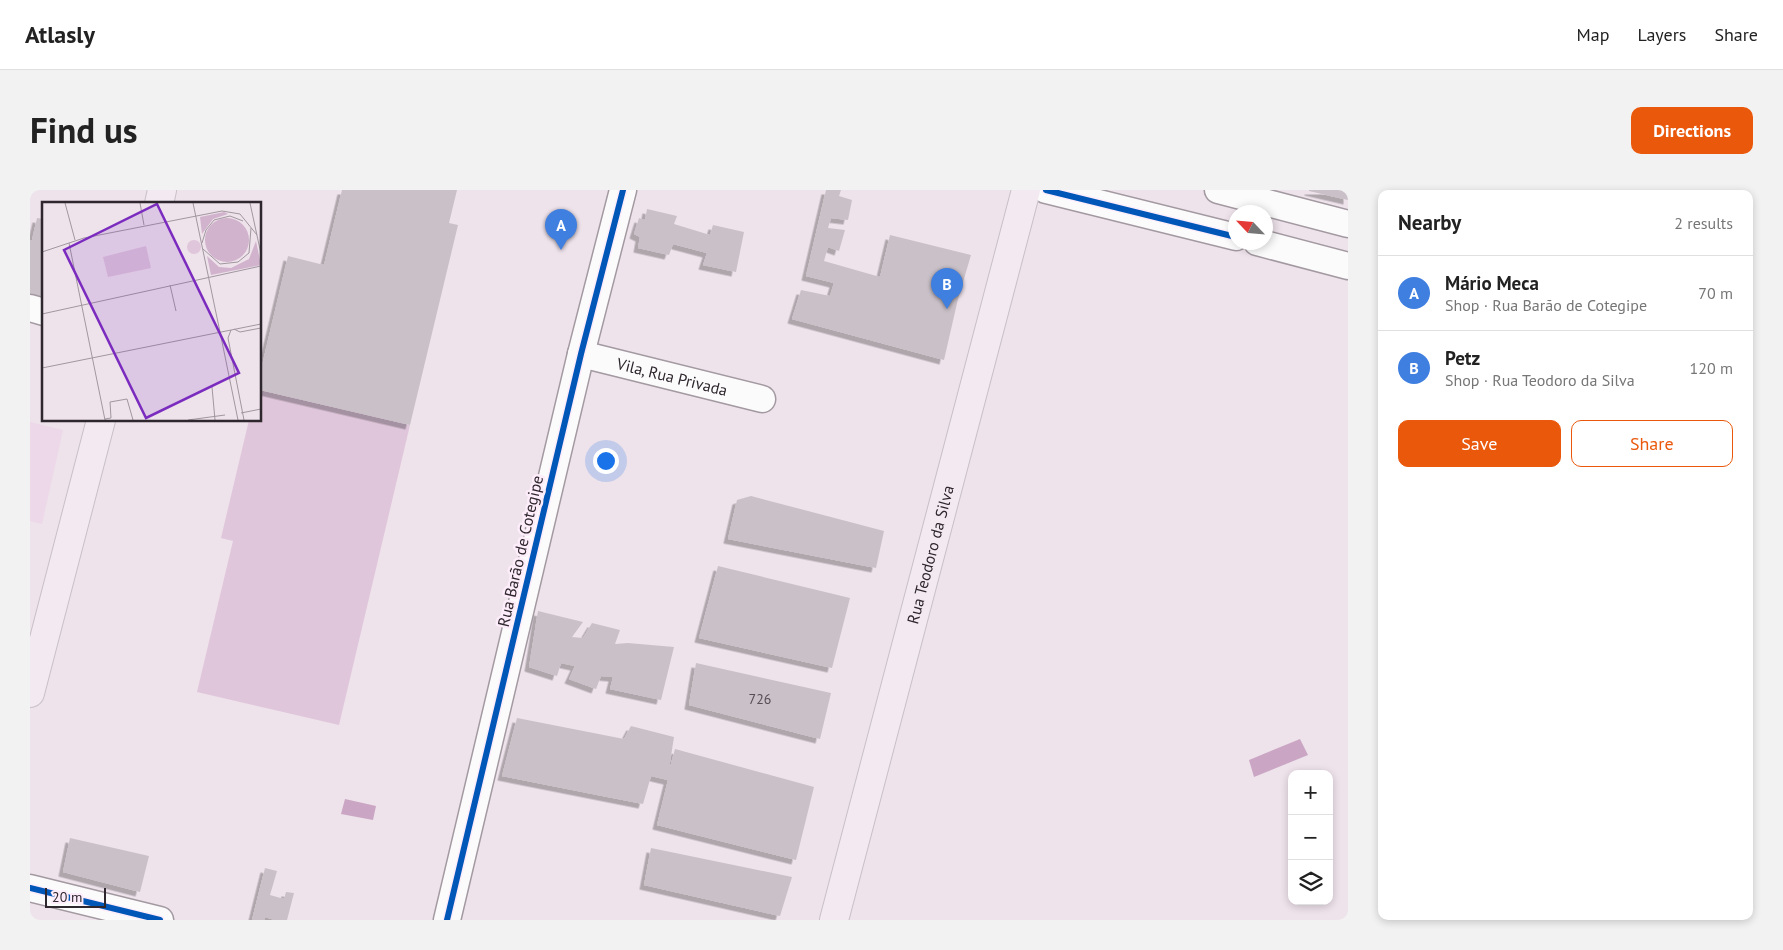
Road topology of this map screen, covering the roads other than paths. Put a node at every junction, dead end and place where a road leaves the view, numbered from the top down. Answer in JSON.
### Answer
{"nodes":[{"id":1,"x":623,"y":190,"type":"edge"},
{"id":2,"x":1026,"y":190,"type":"edge"},
{"id":3,"x":1046,"y":190,"type":"edge"},
{"id":4,"x":1218,"y":190,"type":"edge"},
{"id":5,"x":1348,"y":224,"type":"edge"},
{"id":6,"x":1228,"y":235,"type":"edge"},
{"id":7,"x":1273,"y":246,"type":"edge"},
{"id":8,"x":1348,"y":266,"type":"edge"},
{"id":9,"x":581,"y":354,"type":"junction"},
{"id":10,"x":762,"y":399,"type":"dead end"},
{"id":11,"x":101,"y":421,"type":"edge"},
{"id":12,"x":30,"y":693,"type":"edge"},
{"id":13,"x":30,"y":888,"type":"edge"},
{"id":14,"x":160,"y":920,"type":"edge"},
{"id":15,"x":448,"y":920,"type":"edge"},
{"id":16,"x":834,"y":920,"type":"edge"}],
"edges":[{"from":1,"to":9,"type":"street","name":"Rua Barão de Cotegipe"},
{"from":2,"to":16,"type":"main road","name":"Rua Teodoro da Silva"},
{"from":3,"to":6,"type":"street"},
{"from":4,"to":5,"type":"street"},
{"from":7,"to":8,"type":"street"},
{"from":9,"to":10,"type":"street","name":"Vila, Rua Privada"},
{"from":9,"to":15,"type":"street","name":"Rua Barão de Cotegipe"},
{"from":11,"to":12,"type":"main road"},
{"from":13,"to":14,"type":"street"}]}
